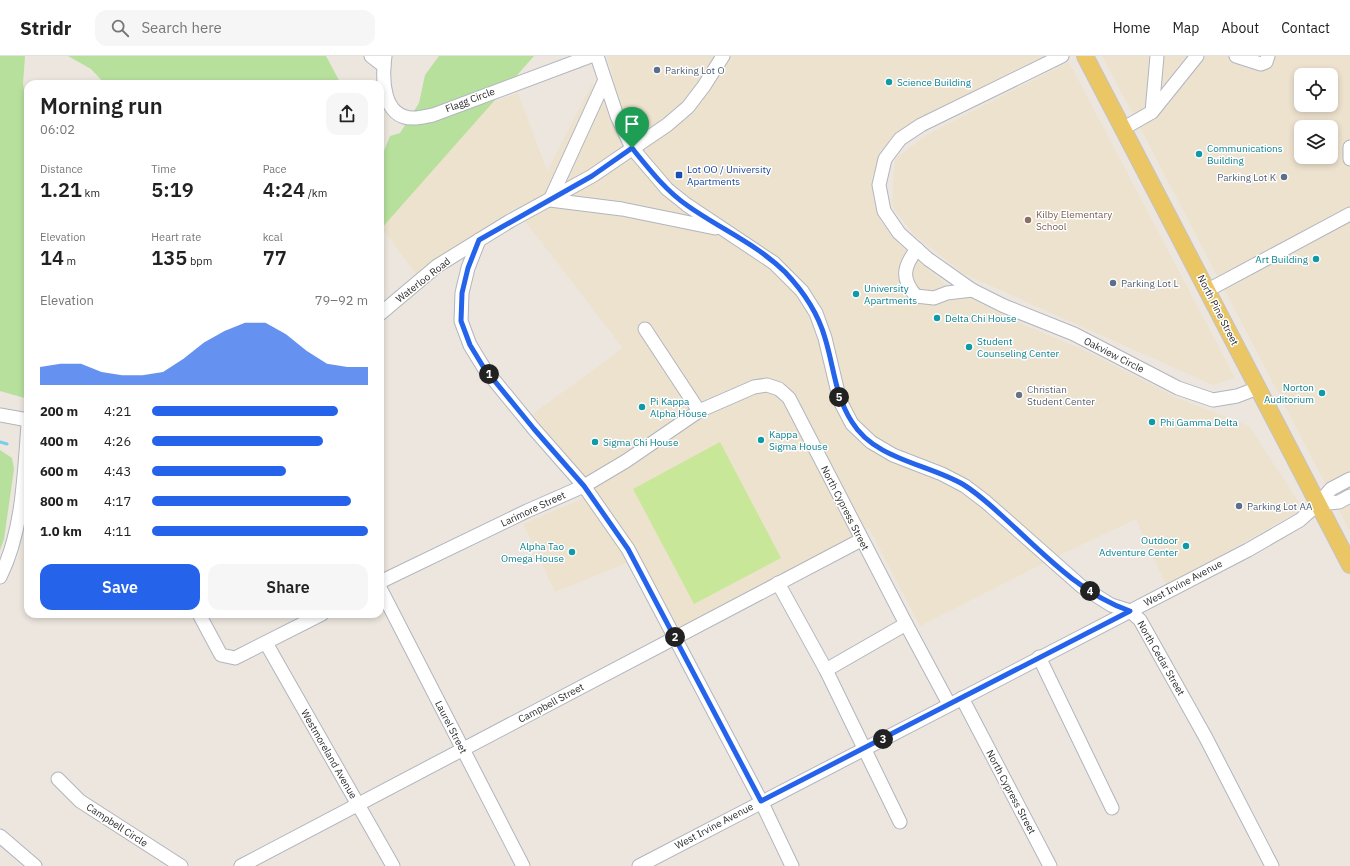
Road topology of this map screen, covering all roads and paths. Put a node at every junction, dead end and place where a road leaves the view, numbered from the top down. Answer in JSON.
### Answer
{"nodes":[{"id":1,"x":370,"y":56,"type":"edge"},
{"id":2,"x":591,"y":56,"type":"edge"},
{"id":3,"x":597,"y":56,"type":"edge"},
{"id":4,"x":723,"y":56,"type":"edge"},
{"id":5,"x":1062,"y":56,"type":"edge"},
{"id":6,"x":1085,"y":56,"type":"edge"},
{"id":7,"x":1156,"y":56,"type":"edge"},
{"id":8,"x":1197,"y":56,"type":"edge"},
{"id":9,"x":1236,"y":56,"type":"edge"},
{"id":10,"x":1268,"y":56,"type":"edge"},
{"id":11,"x":385,"y":61,"type":"edge"},
{"id":12,"x":604,"y":82,"type":"junction"},
{"id":13,"x":1152,"y":112,"type":"junction"},
{"id":14,"x":1124,"y":128,"type":"junction"},
{"id":15,"x":1350,"y":147,"type":"edge"},
{"id":16,"x":632,"y":148,"type":"junction"},
{"id":17,"x":1350,"y":159,"type":"edge"},
{"id":18,"x":550,"y":200,"type":"junction"},
{"id":19,"x":1350,"y":214,"type":"edge"},
{"id":20,"x":722,"y":229,"type":"junction"},
{"id":21,"x":479,"y":240,"type":"junction"},
{"id":22,"x":917,"y":249,"type":"junction"},
{"id":23,"x":972,"y":290,"type":"junction"},
{"id":24,"x":1208,"y":290,"type":"junction"},
{"id":25,"x":384,"y":311,"type":"edge"},
{"id":26,"x":645,"y":329,"type":"dead end"},
{"id":27,"x":1258,"y":388,"type":"junction"},
{"id":28,"x":699,"y":411,"type":"junction"},
{"id":29,"x":0,"y":414,"type":"edge"},
{"id":30,"x":24,"y":419,"type":"edge"},
{"id":31,"x":24,"y":464,"type":"edge"},
{"id":32,"x":1350,"y":479,"type":"edge"},
{"id":33,"x":584,"y":486,"type":"junction"},
{"id":34,"x":1350,"y":496,"type":"edge"},
{"id":35,"x":1318,"y":504,"type":"junction"},
{"id":36,"x":861,"y":540,"type":"junction"},
{"id":37,"x":1350,"y":565,"type":"edge"},
{"id":38,"x":0,"y":577,"type":"edge"},
{"id":39,"x":384,"y":580,"type":"edge"},
{"id":40,"x":778,"y":584,"type":"junction"},
{"id":41,"x":384,"y":596,"type":"edge"},
{"id":42,"x":1130,"y":611,"type":"junction"},
{"id":43,"x":201,"y":618,"type":"edge"},
{"id":44,"x":314,"y":618,"type":"edge"},
{"id":45,"x":906,"y":624,"type":"junction"},
{"id":46,"x":675,"y":638,"type":"junction"},
{"id":47,"x":266,"y":643,"type":"junction"},
{"id":48,"x":1039,"y":657,"type":"junction"},
{"id":49,"x":826,"y":670,"type":"junction"},
{"id":50,"x":962,"y":698,"type":"junction"},
{"id":51,"x":949,"y":704,"type":"junction"},
{"id":52,"x":463,"y":749,"type":"junction"},
{"id":53,"x":863,"y":749,"type":"junction"},
{"id":54,"x":58,"y":779,"type":"dead end"},
{"id":55,"x":761,"y":801,"type":"junction"},
{"id":56,"x":358,"y":804,"type":"junction"},
{"id":57,"x":1112,"y":808,"type":"dead end"},
{"id":58,"x":900,"y":822,"type":"dead end"},
{"id":59,"x":0,"y":836,"type":"edge"},
{"id":60,"x":35,"y":866,"type":"edge"},
{"id":61,"x":180,"y":866,"type":"edge"},
{"id":62,"x":241,"y":866,"type":"edge"},
{"id":63,"x":393,"y":866,"type":"edge"},
{"id":64,"x":523,"y":866,"type":"edge"},
{"id":65,"x":639,"y":866,"type":"edge"},
{"id":66,"x":792,"y":866,"type":"edge"},
{"id":67,"x":1050,"y":866,"type":"edge"},
{"id":68,"x":1272,"y":866,"type":"edge"}],
"edges":[{"from":1,"to":11,"type":"street","name":"Flagg Circle"},
{"from":2,"to":11,"type":"street","name":"Flagg Circle"},
{"from":3,"to":12,"type":"street","name":"North Cedar Street"},
{"from":4,"to":16,"type":"street","name":"Waterloo Road"},
{"from":5,"to":22,"type":"street","name":"Oakview Circle"},
{"from":6,"to":14,"type":"main road","name":"North Pine Street"},
{"from":7,"to":13,"type":"street"},
{"from":8,"to":13,"type":"street"},
{"from":9,"to":10,"type":"street"},
{"from":12,"to":16,"type":"street","name":"North Cedar Street"},
{"from":12,"to":18,"type":"street"},
{"from":13,"to":14,"type":"street"},
{"from":14,"to":24,"type":"main road","name":"North Pine Street"},
{"from":15,"to":17,"type":"street"},
{"from":16,"to":18,"type":"street","name":"Waterloo Road"},
{"from":16,"to":20,"type":"street","name":"North Cedar Street"},
{"from":18,"to":20,"type":"street"},
{"from":18,"to":21,"type":"street","name":"Waterloo Road"},
{"from":19,"to":24,"type":"street"},
{"from":20,"to":42,"type":"street","name":"North Cedar Street"},
{"from":21,"to":25,"type":"street","name":"Waterloo Road"},
{"from":21,"to":33,"type":"street"},
{"from":22,"to":23,"type":"street","name":"Oakview Circle"},
{"from":22,"to":23,"type":"street"},
{"from":23,"to":27,"type":"street","name":"Oakview Circle"},
{"from":24,"to":27,"type":"main road","name":"North Pine Street"},
{"from":26,"to":28,"type":"street"},
{"from":27,"to":35,"type":"main road","name":"North Pine Street"},
{"from":28,"to":33,"type":"street","name":"Larimore Street"},
{"from":28,"to":36,"type":"street","name":"North Cypress Street"},
{"from":29,"to":30,"type":"street"},
{"from":31,"to":38,"type":"street"},
{"from":32,"to":35,"type":"street","name":"West Irvine Avenue"},
{"from":33,"to":39,"type":"street","name":"Larimore Street"},
{"from":33,"to":46,"type":"street"},
{"from":34,"to":35,"type":"street"},
{"from":35,"to":37,"type":"main road","name":"North Pine Street"},
{"from":35,"to":42,"type":"street","name":"West Irvine Avenue"},
{"from":36,"to":40,"type":"street","name":"Campbell Street"},
{"from":36,"to":45,"type":"street","name":"North Cypress Street"},
{"from":40,"to":46,"type":"street","name":"Campbell Street"},
{"from":40,"to":49,"type":"street"},
{"from":41,"to":52,"type":"street","name":"Laurel Street"},
{"from":42,"to":48,"type":"street","name":"West Irvine Avenue"},
{"from":42,"to":68,"type":"street","name":"North Cedar Street"},
{"from":43,"to":47,"type":"street"},
{"from":44,"to":47,"type":"street"},
{"from":45,"to":49,"type":"street"},
{"from":45,"to":51,"type":"street","name":"North Cypress Street"},
{"from":46,"to":52,"type":"street","name":"Campbell Street"},
{"from":46,"to":55,"type":"street"},
{"from":47,"to":56,"type":"street","name":"Westmoreland Avenue"},
{"from":48,"to":50,"type":"street","name":"West Irvine Avenue"},
{"from":48,"to":57,"type":"street"},
{"from":49,"to":53,"type":"street"},
{"from":50,"to":51,"type":"street","name":"West Irvine Avenue"},
{"from":50,"to":67,"type":"street","name":"North Cypress Street"},
{"from":51,"to":53,"type":"street","name":"West Irvine Avenue"},
{"from":52,"to":56,"type":"street","name":"Campbell Street"},
{"from":52,"to":64,"type":"street","name":"Laurel Street"},
{"from":53,"to":55,"type":"street","name":"West Irvine Avenue"},
{"from":53,"to":58,"type":"street"},
{"from":54,"to":61,"type":"street","name":"Campbell Circle"},
{"from":55,"to":65,"type":"street","name":"West Irvine Avenue"},
{"from":55,"to":66,"type":"street"},
{"from":56,"to":62,"type":"street","name":"Campbell Street"},
{"from":56,"to":63,"type":"street","name":"Westmoreland Avenue"},
{"from":59,"to":60,"type":"street"}]}
